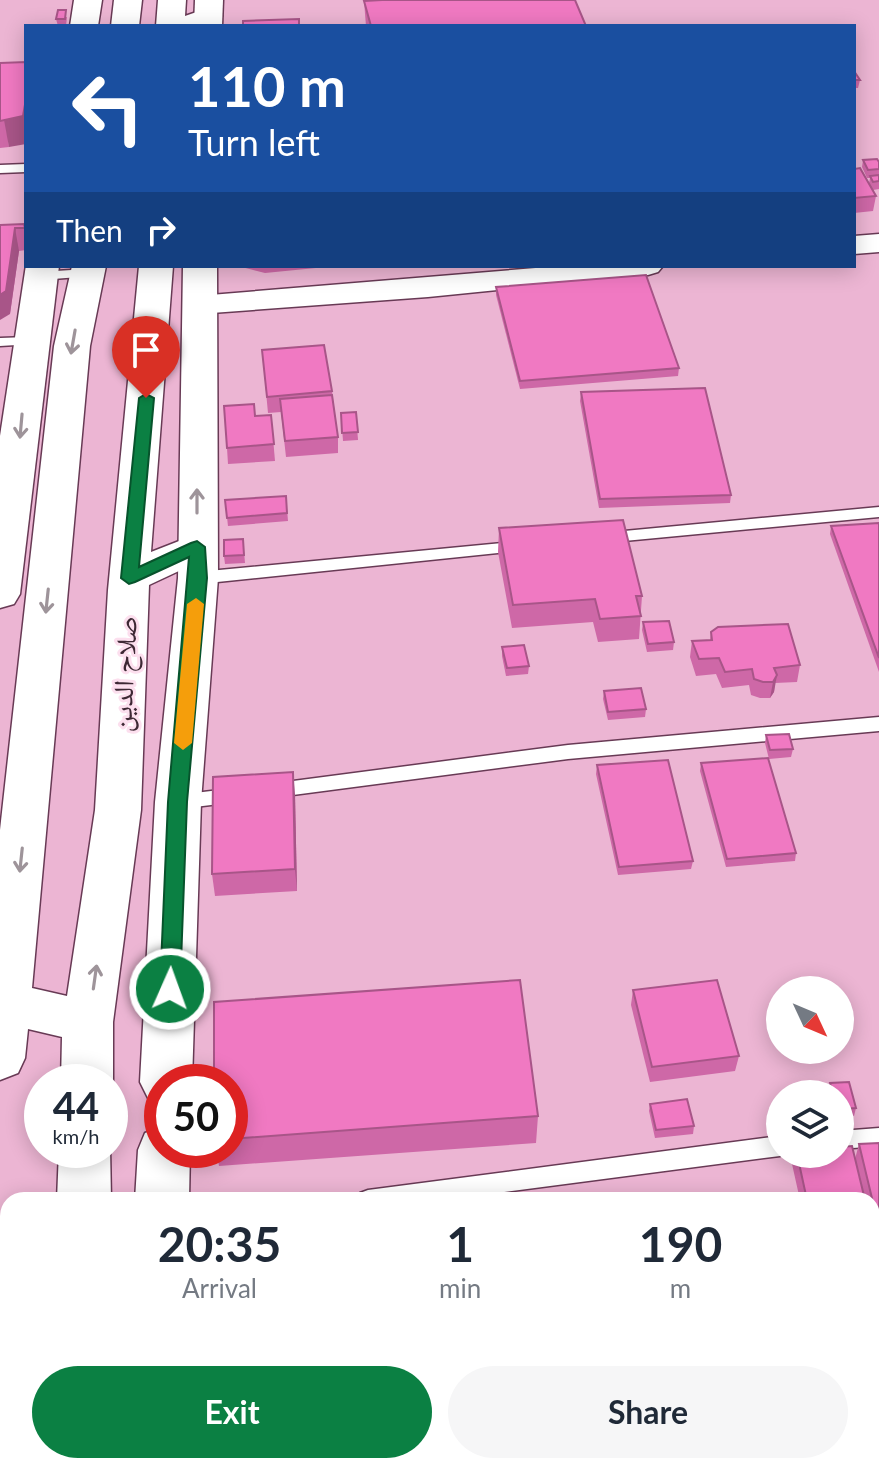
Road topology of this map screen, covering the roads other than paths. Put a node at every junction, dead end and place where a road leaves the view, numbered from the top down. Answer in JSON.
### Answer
{"nodes":[{"id":1,"x":88,"y":0,"type":"edge"},
{"id":2,"x":128,"y":0,"type":"edge"},
{"id":3,"x":172,"y":0,"type":"edge"},
{"id":4,"x":84,"y":24,"type":"edge"},
{"id":5,"x":125,"y":24,"type":"edge"},
{"id":6,"x":170,"y":24,"type":"edge"},
{"id":7,"x":24,"y":168,"type":"edge"},
{"id":8,"x":0,"y":169,"type":"edge"},
{"id":9,"x":879,"y":243,"type":"edge"},
{"id":10,"x":856,"y":245,"type":"edge"},
{"id":11,"x":156,"y":268,"type":"edge"},
{"id":12,"x":628,"y":268,"type":"edge"},
{"id":13,"x":88,"y":270,"type":"edge"},
{"id":14,"x":41,"y":271,"type":"edge"},
{"id":15,"x":199,"y":285,"type":"edge"},
{"id":16,"x":14,"y":342,"type":"edge"},
{"id":17,"x":8,"y":483,"type":"edge"},
{"id":18,"x":879,"y":512,"type":"edge"},
{"id":19,"x":584,"y":539,"type":"edge"},
{"id":20,"x":538,"y":544,"type":"edge"},
{"id":21,"x":198,"y":562,"type":"junction"},
{"id":22,"x":129,"y":578,"type":"junction"},
{"id":23,"x":0,"y":594,"type":"edge"},
{"id":24,"x":879,"y":724,"type":"edge"},
{"id":25,"x":178,"y":802,"type":"junction"},
{"id":26,"x":6,"y":1003,"type":"junction"},
{"id":27,"x":88,"y":1022,"type":"junction"},
{"id":28,"x":0,"y":1058,"type":"edge"},
{"id":29,"x":87,"y":1064,"type":"edge"},
{"id":30,"x":167,"y":1064,"type":"edge"},
{"id":31,"x":879,"y":1137,"type":"edge"},
{"id":32,"x":854,"y":1139,"type":"edge"},
{"id":33,"x":766,"y":1148,"type":"edge"},
{"id":34,"x":85,"y":1168,"type":"edge"},
{"id":35,"x":163,"y":1168,"type":"edge"},
{"id":36,"x":84,"y":1192,"type":"edge"},
{"id":37,"x":162,"y":1192,"type":"edge"},
{"id":38,"x":429,"y":1192,"type":"edge"}],
"edges":[{"from":1,"to":4,"type":"main road"},
{"from":2,"to":5,"type":"main road"},
{"from":3,"to":6,"type":"main road"},
{"from":7,"to":8,"type":"lane"},
{"from":9,"to":10,"type":"street"},
{"from":11,"to":22,"type":"main road","name":"صلاح الدين"},
{"from":12,"to":15,"type":"street"},
{"from":13,"to":14,"type":"lane"},
{"from":13,"to":26,"type":"main road","one_way":true},
{"from":14,"to":16,"type":"main road"},
{"from":21,"to":15,"type":"main road","one_way":true},
{"from":16,"to":17,"type":"main road","one_way":true},
{"from":17,"to":23,"type":"main road"},
{"from":18,"to":19,"type":"lane"},
{"from":20,"to":21,"type":"lane"},
{"from":21,"to":22,"type":"main road"},
{"from":21,"to":25,"type":"main road"},
{"from":27,"to":22,"type":"main road","name":"صلاح الدين","one_way":true},
{"from":24,"to":25,"type":"lane"},
{"from":25,"to":30,"type":"main road"},
{"from":26,"to":27,"type":"main road"},
{"from":26,"to":28,"type":"main road"},
{"from":27,"to":29,"type":"main road","name":"صلاح الدين"},
{"from":31,"to":32,"type":"lane"},
{"from":33,"to":38,"type":"lane"},
{"from":34,"to":36,"type":"main road"},
{"from":35,"to":37,"type":"main road"}]}
